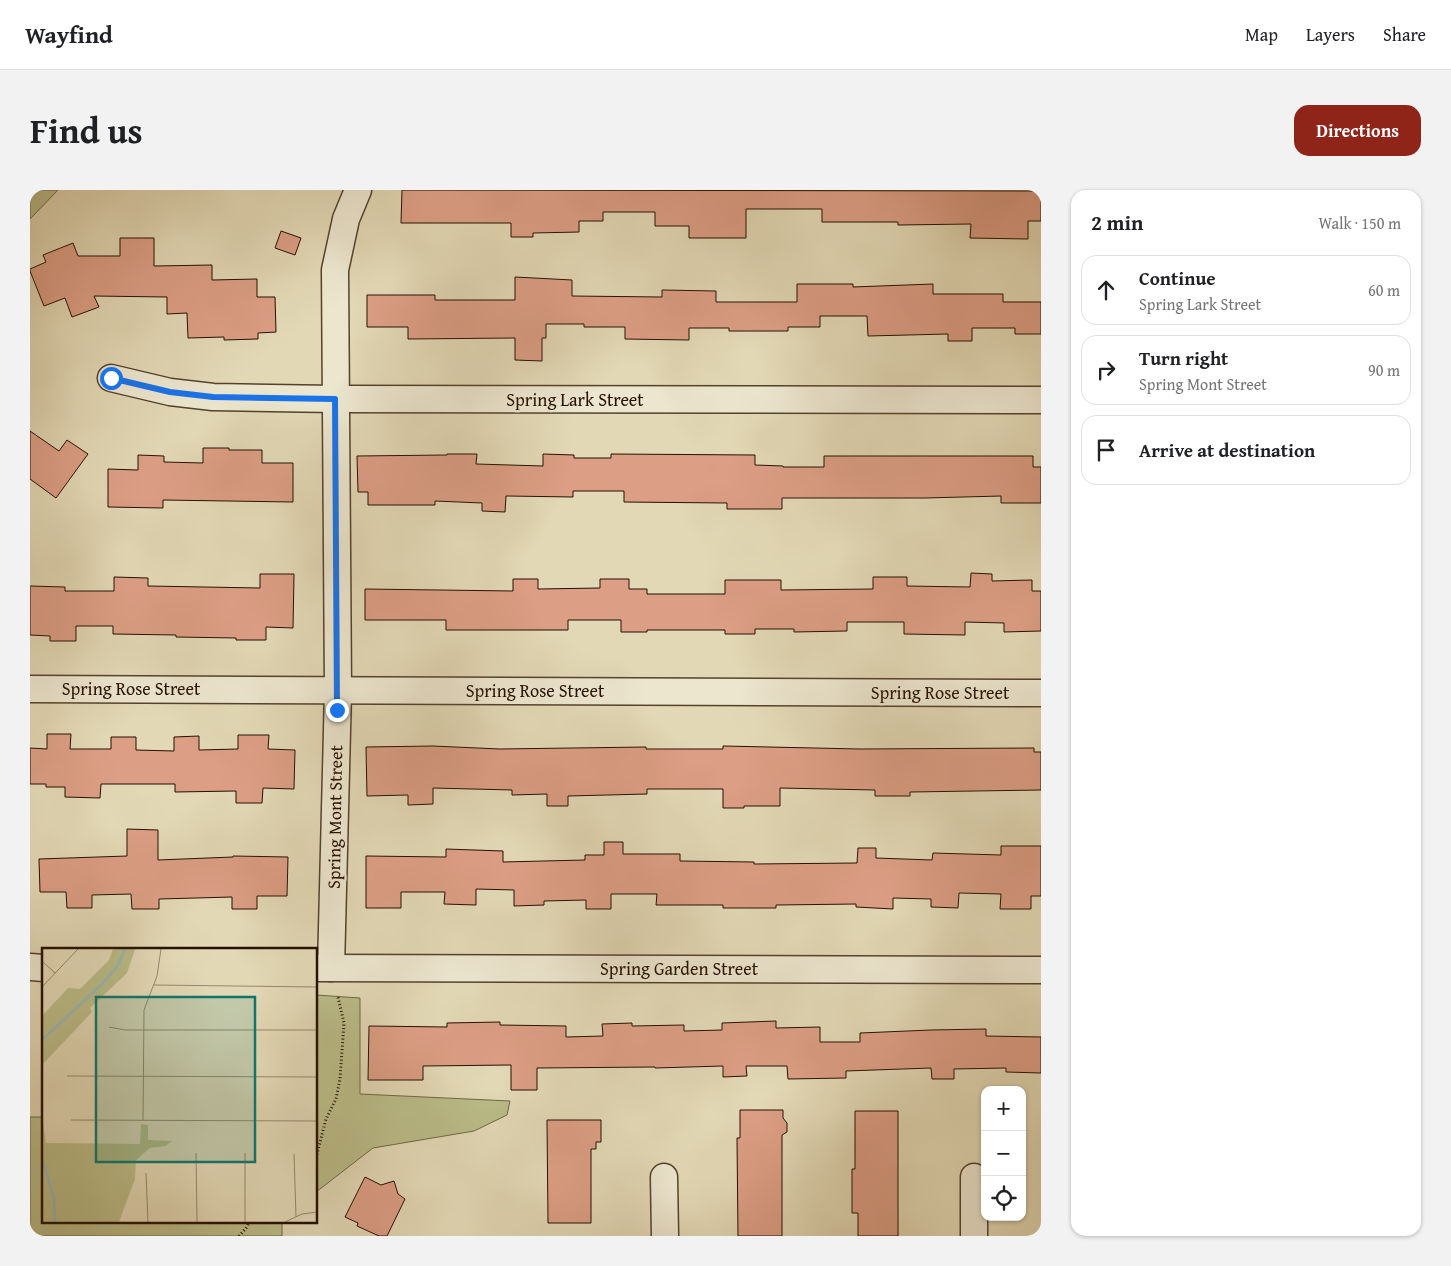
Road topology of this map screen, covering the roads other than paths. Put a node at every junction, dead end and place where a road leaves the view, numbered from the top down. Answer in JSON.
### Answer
{"nodes":[{"id":1,"x":358,"y":190,"type":"edge"},
{"id":2,"x":111,"y":378,"type":"dead end"},
{"id":3,"x":335,"y":399,"type":"junction"},
{"id":4,"x":1041,"y":400,"type":"edge"},
{"id":5,"x":30,"y":689,"type":"edge"},
{"id":6,"x":338,"y":691,"type":"junction"},
{"id":7,"x":1041,"y":693,"type":"edge"},
{"id":8,"x":324,"y":968,"type":"edge"},
{"id":9,"x":1041,"y":970,"type":"edge"},
{"id":10,"x":664,"y":1176,"type":"dead end"},
{"id":11,"x":974,"y":1177,"type":"dead end"},
{"id":12,"x":665,"y":1236,"type":"edge"},
{"id":13,"x":974,"y":1236,"type":"edge"}],
"edges":[{"from":1,"to":3,"type":"street","name":"Spring Mont Street"},
{"from":2,"to":3,"type":"street","name":"Spring Lark Street"},
{"from":3,"to":4,"type":"street","name":"Spring Lark Street"},
{"from":3,"to":6,"type":"street","name":"Spring Mont Street"},
{"from":5,"to":6,"type":"street","name":"Spring Rose Street"},
{"from":6,"to":7,"type":"street","name":"Spring Rose Street"},
{"from":6,"to":8,"type":"street","name":"Spring Mont Street"},
{"from":8,"to":9,"type":"street","name":"Spring Garden Street"},
{"from":10,"to":12,"type":"street"},
{"from":11,"to":13,"type":"street"}]}
